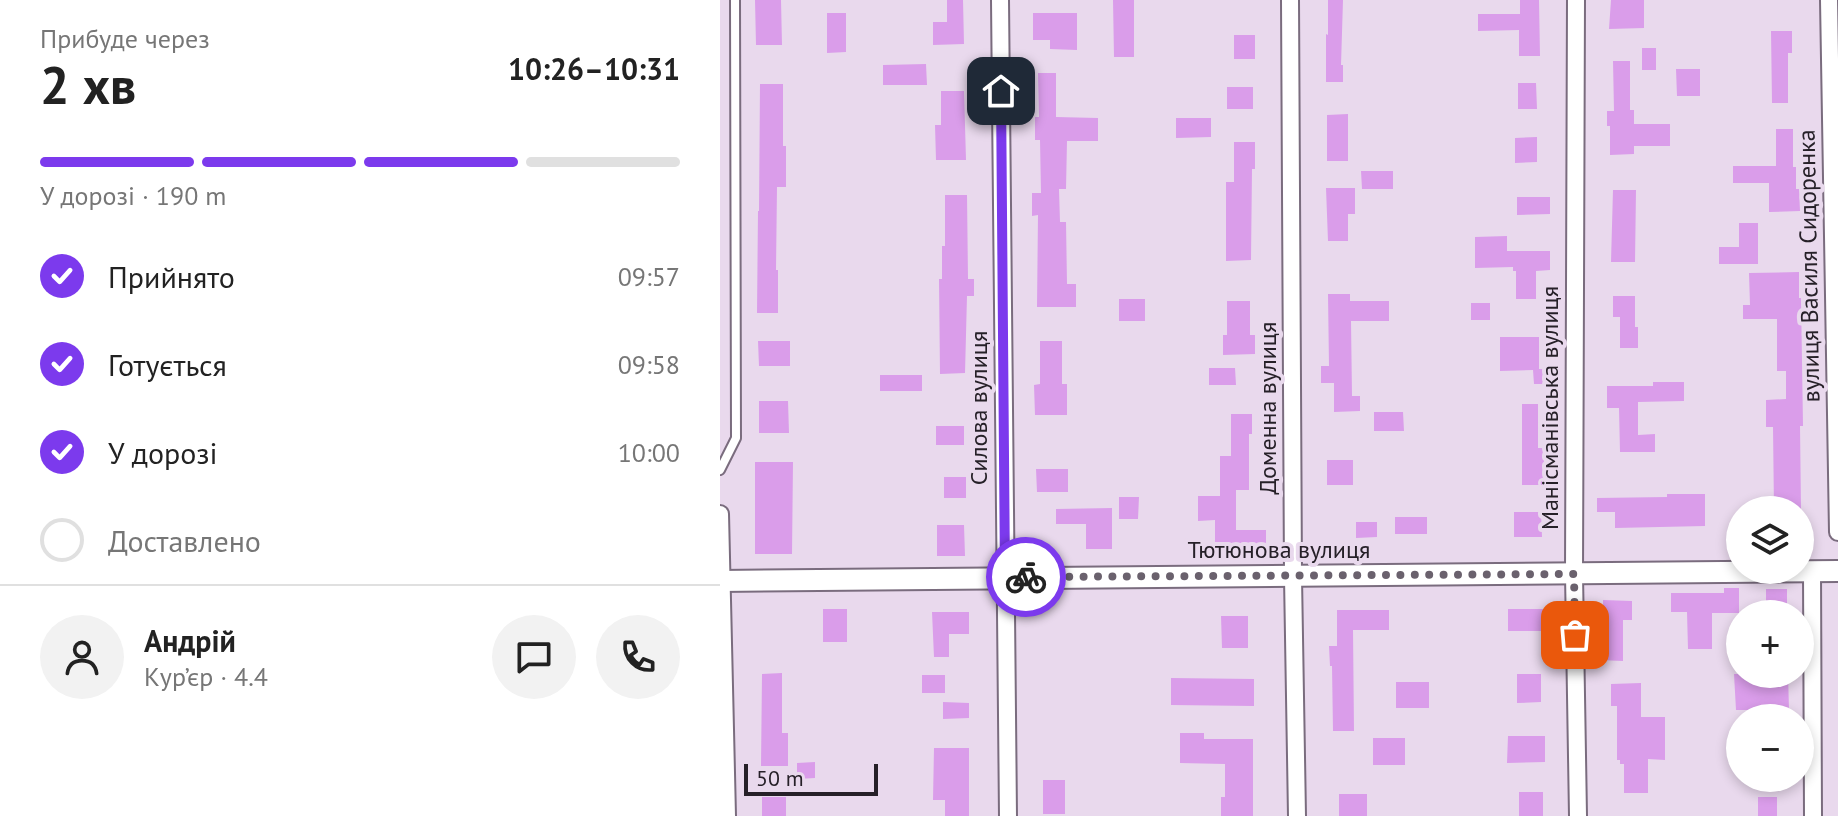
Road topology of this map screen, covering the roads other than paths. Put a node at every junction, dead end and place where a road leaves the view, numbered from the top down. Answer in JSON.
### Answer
{"nodes":[{"id":1,"x":735,"y":0,"type":"edge"},
{"id":2,"x":1000,"y":0,"type":"edge"},
{"id":3,"x":1290,"y":0,"type":"edge"},
{"id":4,"x":1576,"y":0,"type":"edge"},
{"id":5,"x":1829,"y":0,"type":"edge"},
{"id":6,"x":720,"y":470,"type":"edge"},
{"id":7,"x":720,"y":514,"type":"edge"},
{"id":8,"x":1838,"y":532,"type":"edge"},
{"id":9,"x":1814,"y":571,"type":"edge"},
{"id":10,"x":1838,"y":571,"type":"edge"},
{"id":11,"x":1726,"y":572,"type":"edge"},
{"id":12,"x":1574,"y":574,"type":"junction"},
{"id":13,"x":1005,"y":577,"type":"junction"},
{"id":14,"x":1293,"y":577,"type":"junction"},
{"id":15,"x":721,"y":581,"type":"edge"},
{"id":16,"x":1812,"y":584,"type":"edge"},
{"id":17,"x":727,"y":816,"type":"edge"},
{"id":18,"x":1008,"y":816,"type":"edge"},
{"id":19,"x":1297,"y":816,"type":"edge"},
{"id":20,"x":1578,"y":816,"type":"edge"},
{"id":21,"x":1813,"y":816,"type":"edge"}],
"edges":[{"from":1,"to":6,"type":"lane"},
{"from":2,"to":13,"type":"street","name":"Силова вулиця"},
{"from":3,"to":14,"type":"street","name":"Доменна вулиця"},
{"from":4,"to":12,"type":"street","name":"Манісманівська вулиця"},
{"from":5,"to":8,"type":"street","name":"вулиця Василя Сидоренка"},
{"from":7,"to":15,"type":"street"},
{"from":9,"to":10,"type":"street","name":"Тютюнова вулиця"},
{"from":11,"to":12,"type":"street","name":"Тютюнова вулиця"},
{"from":12,"to":14,"type":"street","name":"Тютюнова вулиця"},
{"from":12,"to":20,"type":"street","name":"Манісманівська вулиця"},
{"from":13,"to":14,"type":"street","name":"Тютюнова вулиця"},
{"from":13,"to":15,"type":"street","name":"Тютюнова вулиця"},
{"from":13,"to":18,"type":"street","name":"Силова вулиця"},
{"from":14,"to":19,"type":"street","name":"Доменна вулиця"},
{"from":15,"to":17,"type":"street"},
{"from":16,"to":21,"type":"street"}]}
